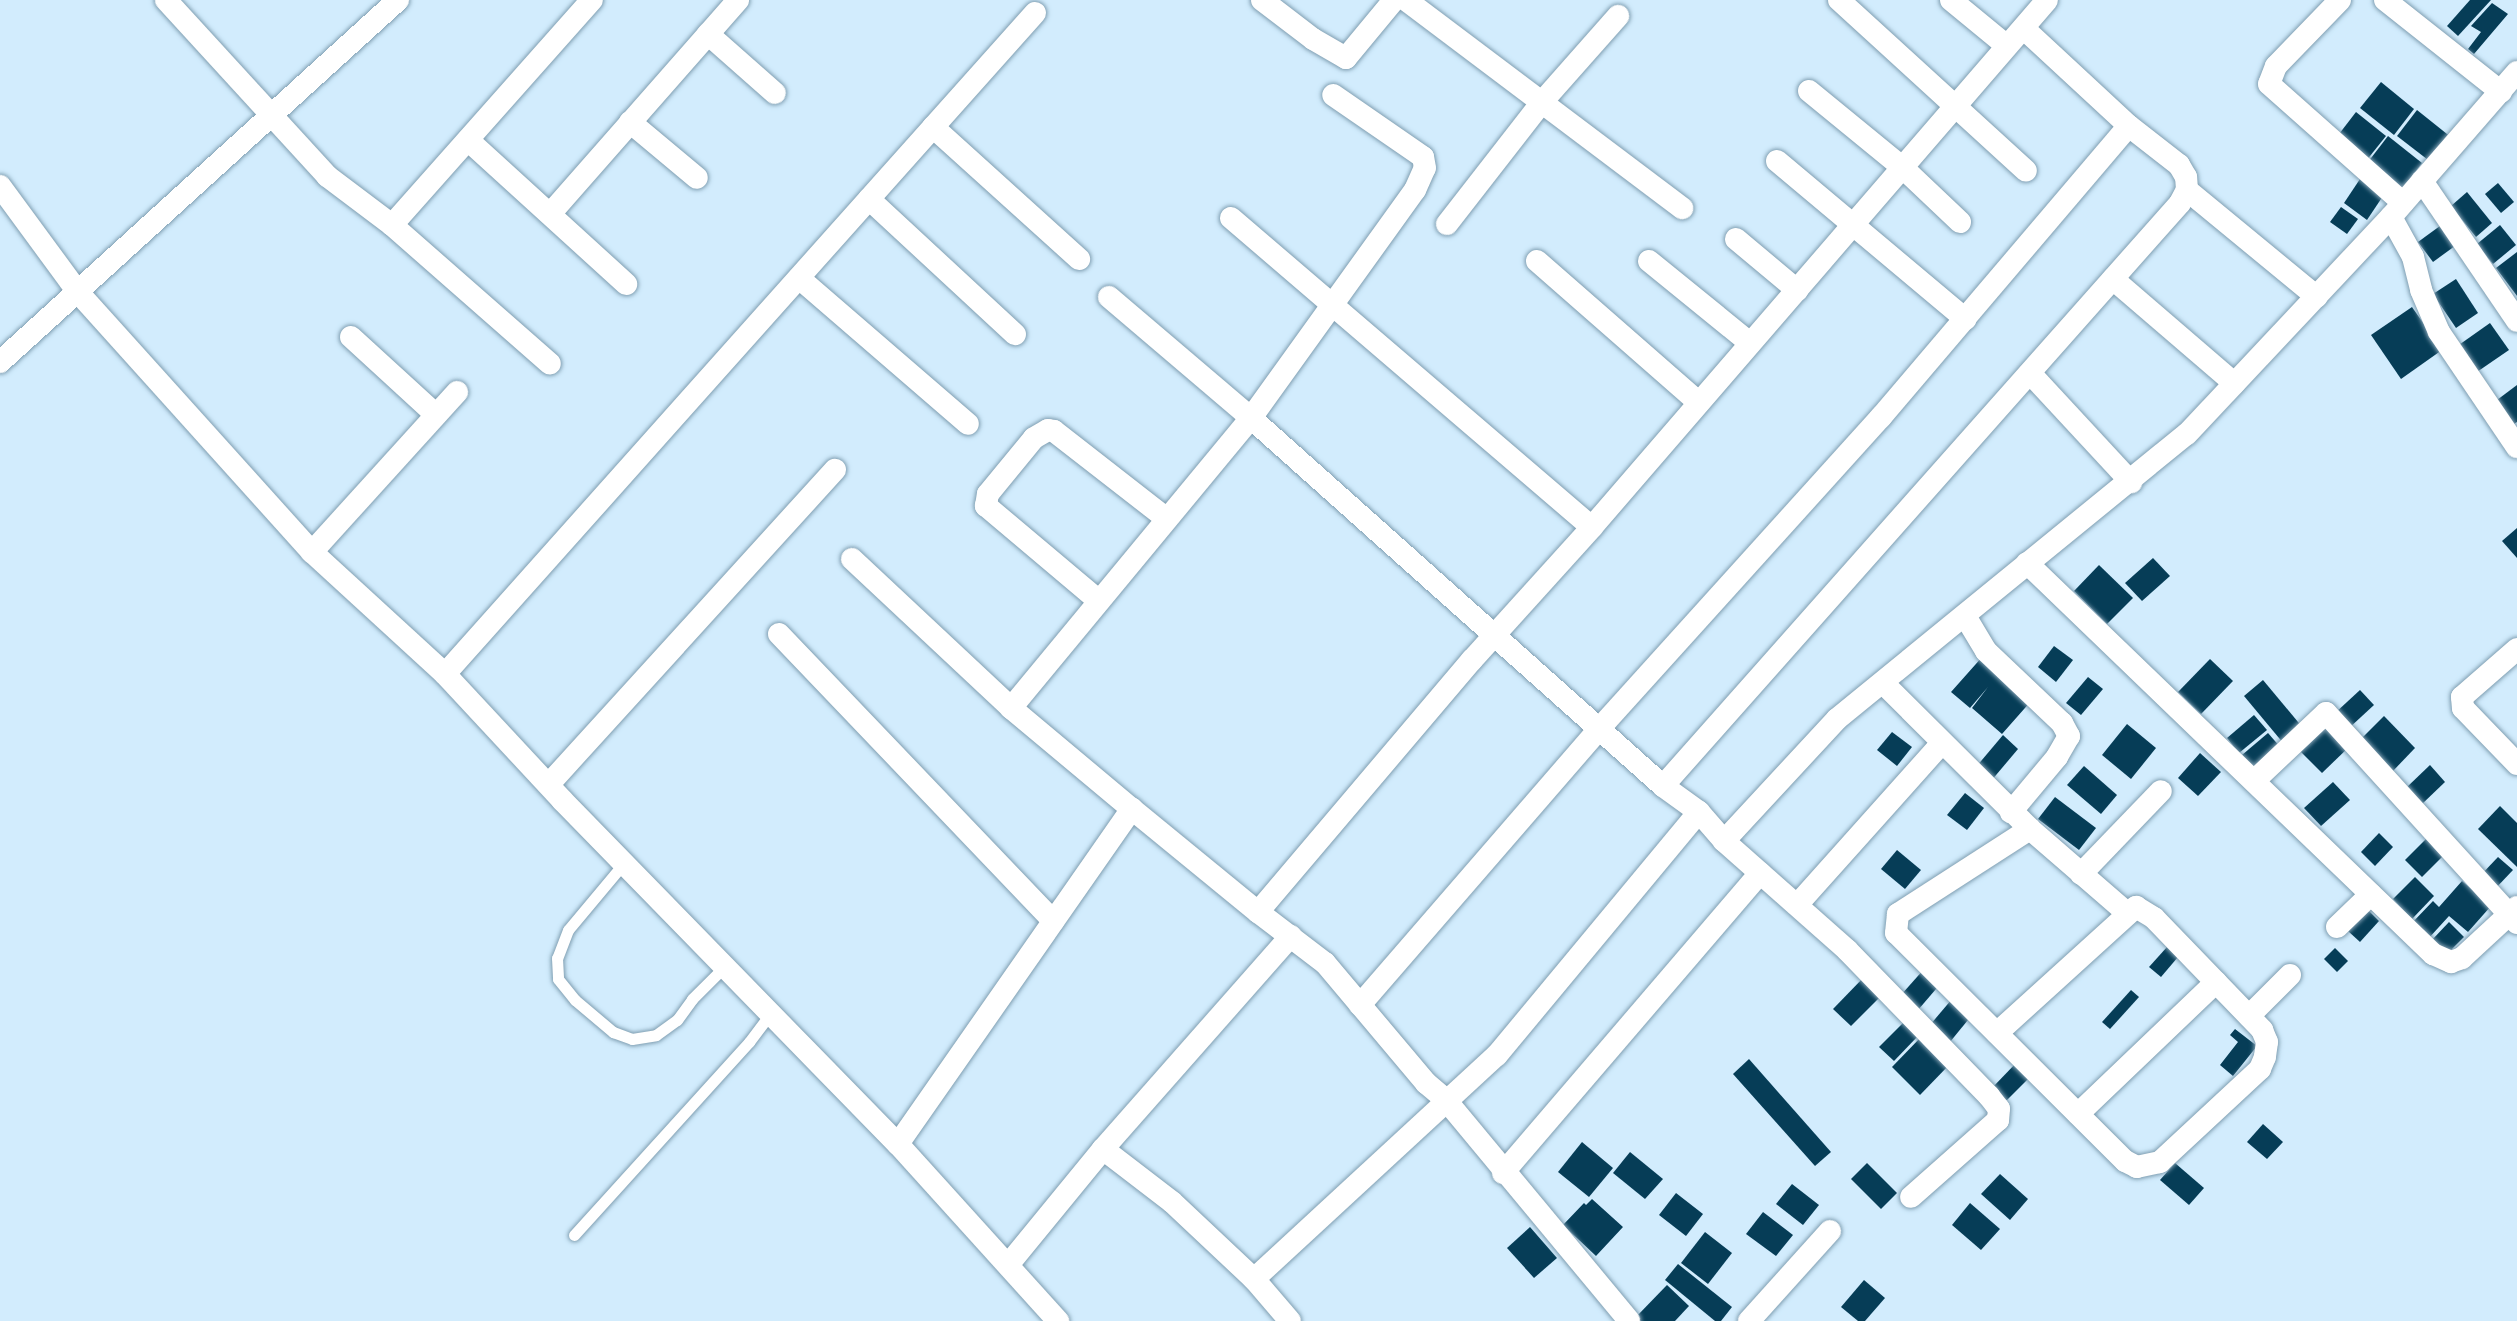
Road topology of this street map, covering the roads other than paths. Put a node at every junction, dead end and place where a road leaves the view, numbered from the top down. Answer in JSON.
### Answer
{"nodes":[{"id":1,"x":166,"y":0,"type":"edge"},
{"id":2,"x":592,"y":0,"type":"edge"},
{"id":3,"x":738,"y":0,"type":"edge"},
{"id":4,"x":1262,"y":0,"type":"edge"},
{"id":5,"x":1394,"y":0,"type":"edge"},
{"id":6,"x":1406,"y":0,"type":"edge"},
{"id":7,"x":1839,"y":0,"type":"edge"},
{"id":8,"x":1951,"y":0,"type":"edge"},
{"id":9,"x":2047,"y":0,"type":"edge"},
{"id":10,"x":2340,"y":0,"type":"edge"},
{"id":11,"x":2385,"y":0,"type":"edge"},
{"id":12,"x":393,"y":2,"type":"edge"},
{"id":13,"x":1035,"y":13,"type":"dead end"},
{"id":14,"x":1618,"y":16,"type":"dead end"},
{"id":15,"x":2023,"y":28,"type":"junction"},
{"id":16,"x":708,"y":34,"type":"junction"},
{"id":17,"x":2007,"y":46,"type":"junction"},
{"id":18,"x":2517,"y":72,"type":"edge"},
{"id":19,"x":1809,"y":91,"type":"dead end"},
{"id":20,"x":2501,"y":92,"type":"junction"},
{"id":21,"x":775,"y":93,"type":"dead end"},
{"id":22,"x":1333,"y":95,"type":"dead end"},
{"id":23,"x":1542,"y":102,"type":"junction"},
{"id":24,"x":1956,"y":105,"type":"junction"},
{"id":25,"x":270,"y":115,"type":"junction"},
{"id":26,"x":630,"y":122,"type":"junction"},
{"id":27,"x":2129,"y":126,"type":"junction"},
{"id":28,"x":933,"y":127,"type":"junction"},
{"id":29,"x":468,"y":140,"type":"junction"},
{"id":30,"x":1777,"y":161,"type":"dead end"},
{"id":31,"x":1902,"y":167,"type":"junction"},
{"id":32,"x":2026,"y":171,"type":"dead end"},
{"id":33,"x":697,"y":178,"type":"dead end"},
{"id":34,"x":2422,"y":181,"type":"junction"},
{"id":35,"x":0,"y":186,"type":"edge"},
{"id":36,"x":2187,"y":190,"type":"junction"},
{"id":37,"x":869,"y":199,"type":"junction"},
{"id":38,"x":1682,"y":208,"type":"dead end"},
{"id":39,"x":2397,"y":210,"type":"junction"},
{"id":40,"x":550,"y":214,"type":"junction"},
{"id":41,"x":1231,"y":218,"type":"dead end"},
{"id":42,"x":1960,"y":222,"type":"dead end"},
{"id":43,"x":1447,"y":224,"type":"dead end"},
{"id":44,"x":392,"y":225,"type":"junction"},
{"id":45,"x":1853,"y":225,"type":"junction"},
{"id":46,"x":1736,"y":239,"type":"dead end"},
{"id":47,"x":1079,"y":259,"type":"dead end"},
{"id":48,"x":1537,"y":261,"type":"dead end"},
{"id":49,"x":1649,"y":261,"type":"dead end"},
{"id":50,"x":799,"y":278,"type":"junction"},
{"id":51,"x":2113,"y":279,"type":"junction"},
{"id":52,"x":626,"y":284,"type":"dead end"},
{"id":53,"x":1797,"y":290,"type":"junction"},
{"id":54,"x":77,"y":291,"type":"junction"},
{"id":55,"x":1109,"y":297,"type":"dead end"},
{"id":56,"x":2317,"y":297,"type":"junction"},
{"id":57,"x":1335,"y":304,"type":"junction"},
{"id":58,"x":1965,"y":319,"type":"junction"},
{"id":59,"x":2517,"y":321,"type":"edge"},
{"id":60,"x":1015,"y":334,"type":"dead end"},
{"id":61,"x":351,"y":337,"type":"dead end"},
{"id":62,"x":1750,"y":343,"type":"junction"},
{"id":63,"x":0,"y":362,"type":"edge"},
{"id":64,"x":550,"y":364,"type":"dead end"},
{"id":65,"x":2030,"y":373,"type":"junction"},
{"id":66,"x":2234,"y":383,"type":"junction"},
{"id":67,"x":457,"y":392,"type":"dead end"},
{"id":68,"x":1699,"y":403,"type":"junction"},
{"id":69,"x":436,"y":415,"type":"junction"},
{"id":70,"x":1251,"y":418,"type":"junction"},
{"id":71,"x":968,"y":424,"type":"dead end"},
{"id":72,"x":2517,"y":447,"type":"edge"},
{"id":73,"x":835,"y":470,"type":"dead end"},
{"id":74,"x":2131,"y":482,"type":"junction"},
{"id":75,"x":1167,"y":519,"type":"junction"},
{"id":76,"x":1592,"y":527,"type":"junction"},
{"id":77,"x":312,"y":552,"type":"junction"},
{"id":78,"x":852,"y":559,"type":"dead end"},
{"id":79,"x":2027,"y":563,"type":"junction"},
{"id":80,"x":1099,"y":601,"type":"junction"},
{"id":81,"x":1965,"y":616,"type":"junction"},
{"id":82,"x":779,"y":634,"type":"dead end"},
{"id":83,"x":1495,"y":637,"type":"junction"},
{"id":84,"x":2517,"y":649,"type":"edge"},
{"id":85,"x":445,"y":674,"type":"junction"},
{"id":86,"x":1883,"y":683,"type":"junction"},
{"id":87,"x":1011,"y":708,"type":"junction"},
{"id":88,"x":1599,"y":729,"type":"junction"},
{"id":89,"x":1942,"y":743,"type":"junction"},
{"id":90,"x":2517,"y":764,"type":"edge"},
{"id":91,"x":2254,"y":781,"type":"junction"},
{"id":92,"x":549,"y":784,"type":"junction"},
{"id":93,"x":1663,"y":786,"type":"junction"},
{"id":94,"x":2161,"y":791,"type":"dead end"},
{"id":95,"x":1132,"y":809,"type":"junction"},
{"id":96,"x":1699,"y":812,"type":"junction"},
{"id":97,"x":2011,"y":812,"type":"junction"},
{"id":98,"x":2030,"y":829,"type":"junction"},
{"id":99,"x":1724,"y":841,"type":"junction"},
{"id":100,"x":624,"y":863,"type":"junction"},
{"id":101,"x":1760,"y":873,"type":"junction"},
{"id":102,"x":2081,"y":874,"type":"junction"},
{"id":103,"x":2371,"y":894,"type":"junction"},
{"id":104,"x":1797,"y":905,"type":"junction"},
{"id":105,"x":1258,"y":912,"type":"junction"},
{"id":106,"x":2127,"y":913,"type":"junction"},
{"id":107,"x":2515,"y":915,"type":"edge"},
{"id":108,"x":1053,"y":921,"type":"junction"},
{"id":109,"x":2337,"y":927,"type":"dead end"},
{"id":110,"x":1291,"y":936,"type":"junction"},
{"id":111,"x":725,"y":966,"type":"junction"},
{"id":112,"x":2290,"y":975,"type":"dead end"},
{"id":113,"x":2216,"y":982,"type":"junction"},
{"id":114,"x":1360,"y":1005,"type":"junction"},
{"id":115,"x":771,"y":1013,"type":"junction"},
{"id":116,"x":2249,"y":1016,"type":"junction"},
{"id":117,"x":1997,"y":1033,"type":"junction"},
{"id":118,"x":1445,"y":1099,"type":"junction"},
{"id":119,"x":2078,"y":1114,"type":"junction"},
{"id":120,"x":898,"y":1144,"type":"junction"},
{"id":121,"x":1103,"y":1149,"type":"junction"},
{"id":122,"x":1503,"y":1173,"type":"junction"},
{"id":123,"x":1911,"y":1197,"type":"dead end"},
{"id":124,"x":1830,"y":1231,"type":"dead end"},
{"id":125,"x":574,"y":1235,"type":"dead end"},
{"id":126,"x":1008,"y":1265,"type":"junction"},
{"id":127,"x":1254,"y":1279,"type":"junction"},
{"id":128,"x":1058,"y":1321,"type":"edge"},
{"id":129,"x":1290,"y":1321,"type":"edge"},
{"id":130,"x":1629,"y":1321,"type":"edge"},
{"id":131,"x":1749,"y":1321,"type":"edge"}],
"edges":[{"from":1,"to":25,"type":"street"},
{"from":2,"to":29,"type":"street"},
{"from":3,"to":16,"type":"street"},
{"from":4,"to":5,"type":"street"},
{"from":6,"to":23,"type":"street"},
{"from":7,"to":24,"type":"street"},
{"from":8,"to":17,"type":"street"},
{"from":9,"to":15,"type":"street"},
{"from":10,"to":39,"type":"street"},
{"from":11,"to":20,"type":"street"},
{"from":12,"to":25,"type":"street"},
{"from":13,"to":28,"type":"street"},
{"from":14,"to":23,"type":"street"},
{"from":15,"to":17,"type":"street"},
{"from":15,"to":27,"type":"street"},
{"from":16,"to":21,"type":"street"},
{"from":16,"to":26,"type":"street"},
{"from":17,"to":24,"type":"street"},
{"from":18,"to":20,"type":"street"},
{"from":19,"to":31,"type":"street"},
{"from":20,"to":34,"type":"street"},
{"from":22,"to":57,"type":"street"},
{"from":23,"to":38,"type":"street"},
{"from":23,"to":43,"type":"street"},
{"from":24,"to":31,"type":"street"},
{"from":24,"to":32,"type":"street"},
{"from":25,"to":44,"type":"street"},
{"from":25,"to":54,"type":"street"},
{"from":26,"to":33,"type":"street"},
{"from":26,"to":40,"type":"street"},
{"from":27,"to":36,"type":"street"},
{"from":27,"to":58,"type":"street"},
{"from":28,"to":37,"type":"street"},
{"from":28,"to":47,"type":"street"},
{"from":29,"to":40,"type":"street"},
{"from":29,"to":44,"type":"street"},
{"from":30,"to":45,"type":"street"},
{"from":31,"to":42,"type":"street"},
{"from":31,"to":45,"type":"street"},
{"from":34,"to":39,"type":"street"},
{"from":34,"to":59,"type":"street"},
{"from":35,"to":54,"type":"street"},
{"from":36,"to":51,"type":"street"},
{"from":36,"to":56,"type":"street"},
{"from":37,"to":50,"type":"street"},
{"from":37,"to":60,"type":"street"},
{"from":39,"to":56,"type":"street"},
{"from":39,"to":72,"type":"street"},
{"from":40,"to":52,"type":"street"},
{"from":41,"to":57,"type":"street"},
{"from":44,"to":64,"type":"street"},
{"from":45,"to":53,"type":"street"},
{"from":45,"to":58,"type":"street"},
{"from":46,"to":53,"type":"street"},
{"from":48,"to":68,"type":"street"},
{"from":49,"to":62,"type":"street"},
{"from":50,"to":71,"type":"street"},
{"from":50,"to":85,"type":"street"},
{"from":51,"to":65,"type":"street"},
{"from":51,"to":66,"type":"street"},
{"from":53,"to":62,"type":"street"},
{"from":54,"to":63,"type":"street"},
{"from":54,"to":77,"type":"street"},
{"from":55,"to":70,"type":"street"},
{"from":56,"to":66,"type":"street"},
{"from":57,"to":70,"type":"street"},
{"from":57,"to":76,"type":"street"},
{"from":58,"to":88,"type":"street"},
{"from":61,"to":69,"type":"street"},
{"from":62,"to":68,"type":"street"},
{"from":65,"to":74,"type":"street"},
{"from":65,"to":93,"type":"street"},
{"from":66,"to":74,"type":"street"},
{"from":67,"to":69,"type":"street"},
{"from":68,"to":76,"type":"street"},
{"from":69,"to":77,"type":"street"},
{"from":70,"to":75,"type":"street"},
{"from":70,"to":83,"type":"street"},
{"from":73,"to":92,"type":"street"},
{"from":74,"to":79,"type":"street"},
{"from":75,"to":80,"type":"street"},
{"from":75,"to":80,"type":"street"},
{"from":76,"to":83,"type":"street"},
{"from":77,"to":85,"type":"street"},
{"from":78,"to":87,"type":"street"},
{"from":79,"to":81,"type":"street"},
{"from":79,"to":91,"type":"street"},
{"from":80,"to":87,"type":"street"},
{"from":81,"to":86,"type":"street"},
{"from":81,"to":97,"type":"street"},
{"from":82,"to":108,"type":"street"},
{"from":83,"to":88,"type":"street"},
{"from":83,"to":105,"type":"street"},
{"from":84,"to":90,"type":"street"},
{"from":85,"to":92,"type":"street"},
{"from":86,"to":89,"type":"street"},
{"from":86,"to":99,"type":"street"},
{"from":87,"to":95,"type":"street"},
{"from":88,"to":93,"type":"street"},
{"from":88,"to":114,"type":"street"},
{"from":89,"to":97,"type":"street"},
{"from":89,"to":104,"type":"street"},
{"from":91,"to":103,"type":"street"},
{"from":91,"to":107,"type":"street"},
{"from":92,"to":100,"type":"street"},
{"from":93,"to":96,"type":"street"},
{"from":94,"to":102,"type":"street"},
{"from":95,"to":105,"type":"street"},
{"from":95,"to":108,"type":"street"},
{"from":96,"to":99,"type":"street"},
{"from":96,"to":118,"type":"street"},
{"from":97,"to":98,"type":"street"},
{"from":98,"to":102,"type":"street"},
{"from":98,"to":117,"type":"street"},
{"from":99,"to":101,"type":"street"},
{"from":100,"to":111,"type":"street"},
{"from":100,"to":111,"type":"lane"},
{"from":101,"to":104,"type":"street"},
{"from":101,"to":122,"type":"street"},
{"from":102,"to":106,"type":"street"},
{"from":103,"to":107,"type":"street"},
{"from":103,"to":109,"type":"street"},
{"from":104,"to":123,"type":"street"},
{"from":105,"to":110,"type":"street"},
{"from":106,"to":113,"type":"street"},
{"from":106,"to":117,"type":"street"},
{"from":108,"to":120,"type":"street"},
{"from":110,"to":114,"type":"street"},
{"from":110,"to":121,"type":"street"},
{"from":111,"to":115,"type":"street"},
{"from":112,"to":116,"type":"street"},
{"from":113,"to":116,"type":"street"},
{"from":113,"to":119,"type":"street"},
{"from":114,"to":118,"type":"street"},
{"from":115,"to":120,"type":"street"},
{"from":115,"to":125,"type":"lane"},
{"from":116,"to":119,"type":"street"},
{"from":117,"to":119,"type":"street"},
{"from":118,"to":122,"type":"street"},
{"from":118,"to":127,"type":"street"},
{"from":120,"to":126,"type":"street"},
{"from":121,"to":126,"type":"street"},
{"from":121,"to":127,"type":"street"},
{"from":122,"to":130,"type":"street"},
{"from":124,"to":131,"type":"street"},
{"from":126,"to":128,"type":"street"},
{"from":127,"to":129,"type":"street"}]}
